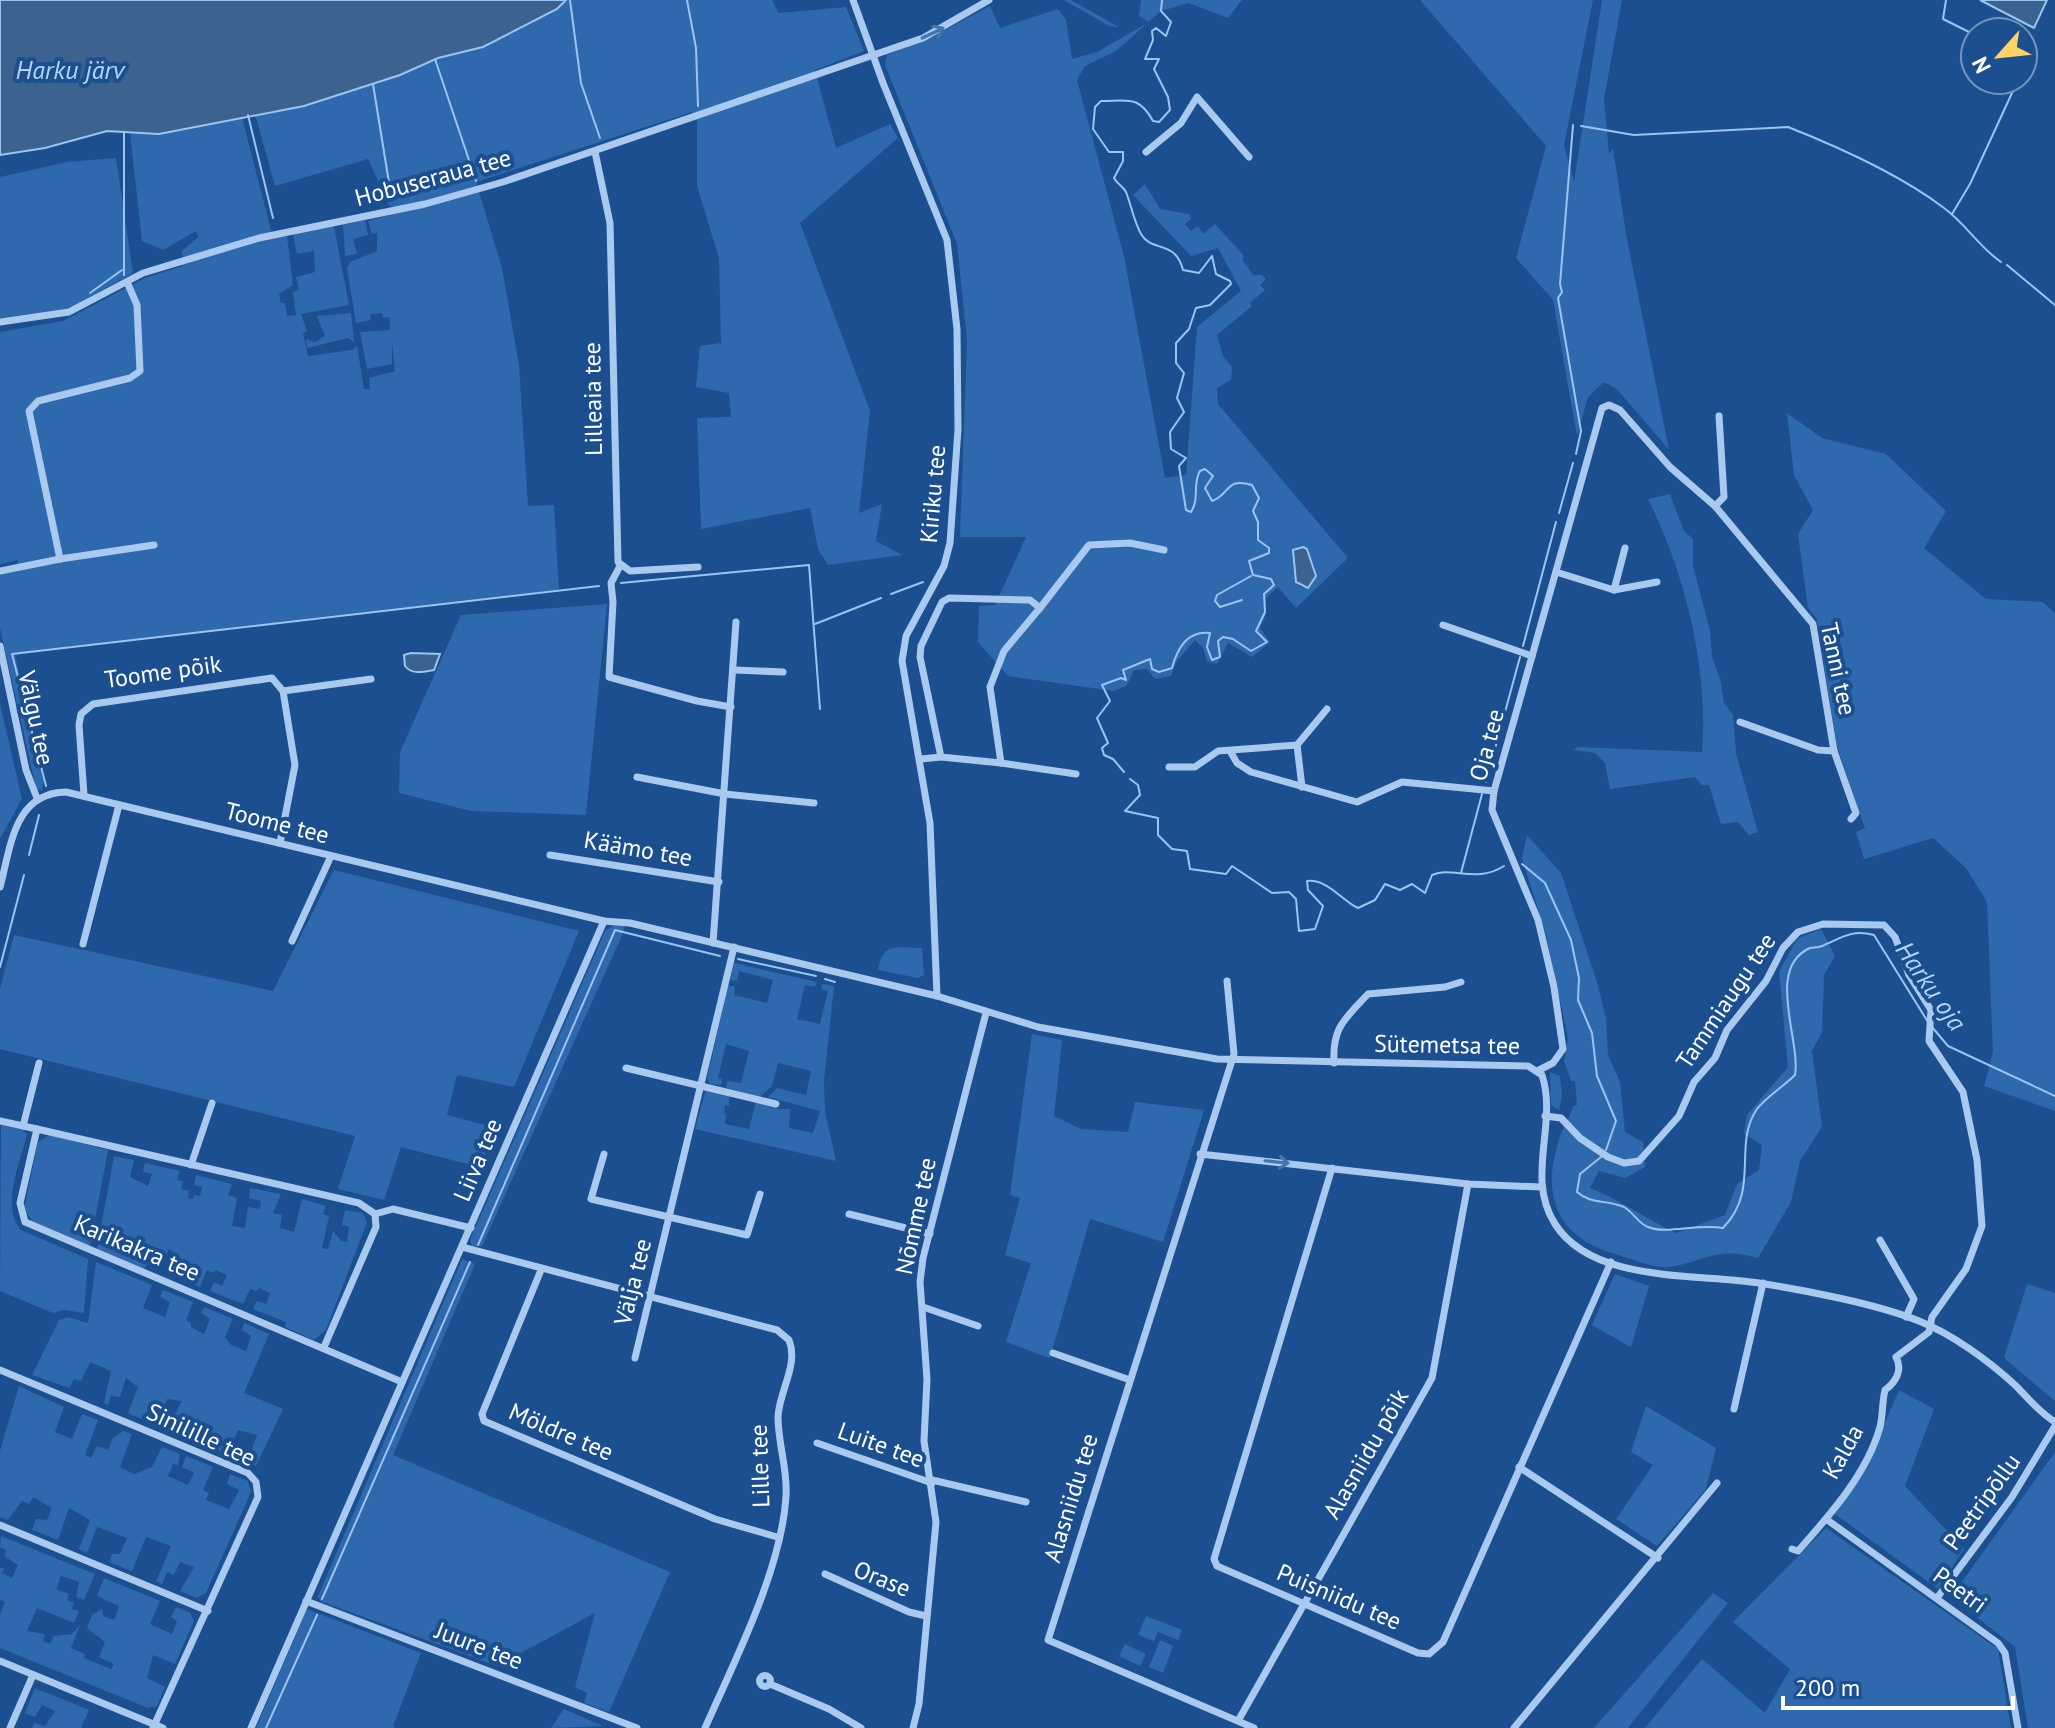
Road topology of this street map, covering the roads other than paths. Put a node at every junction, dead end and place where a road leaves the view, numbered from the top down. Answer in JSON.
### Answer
{"nodes":[{"id":1,"x":853,"y":0,"type":"edge"},
{"id":2,"x":989,"y":0,"type":"edge"},
{"id":3,"x":873,"y":55,"type":"junction"},
{"id":4,"x":595,"y":152,"type":"junction"},
{"id":5,"x":1146,"y":152,"type":"dead end"},
{"id":6,"x":1249,"y":157,"type":"dead end"},
{"id":7,"x":127,"y":282,"type":"junction"},
{"id":8,"x":0,"y":322,"type":"edge"},
{"id":9,"x":1719,"y":416,"type":"dead end"},
{"id":10,"x":1598,"y":417,"type":"joint"},
{"id":11,"x":1715,"y":506,"type":"junction"},
{"id":12,"x":154,"y":545,"type":"dead end"},
{"id":13,"x":1625,"y":548,"type":"dead end"},
{"id":14,"x":1164,"y":550,"type":"dead end"},
{"id":15,"x":60,"y":559,"type":"junction"},
{"id":16,"x":620,"y":566,"type":"junction"},
{"id":17,"x":698,"y":567,"type":"dead end"},
{"id":18,"x":0,"y":571,"type":"edge"},
{"id":19,"x":1556,"y":572,"type":"junction"},
{"id":20,"x":1657,"y":582,"type":"dead end"},
{"id":21,"x":1614,"y":590,"type":"junction"},
{"id":22,"x":1040,"y":608,"type":"junction"},
{"id":23,"x":736,"y":622,"type":"dead end"},
{"id":24,"x":1443,"y":625,"type":"dead end"},
{"id":25,"x":0,"y":646,"type":"edge"},
{"id":26,"x":1532,"y":656,"type":"junction"},
{"id":27,"x":735,"y":670,"type":"junction"},
{"id":28,"x":783,"y":672,"type":"dead end"},
{"id":29,"x":371,"y":679,"type":"dead end"},
{"id":30,"x":283,"y":691,"type":"junction"},
{"id":31,"x":731,"y":707,"type":"junction"},
{"id":32,"x":1327,"y":709,"type":"dead end"},
{"id":33,"x":1740,"y":722,"type":"dead end"},
{"id":34,"x":1297,"y":745,"type":"junction"},
{"id":35,"x":1230,"y":751,"type":"junction"},
{"id":36,"x":1834,"y":751,"type":"junction"},
{"id":37,"x":941,"y":757,"type":"junction"},
{"id":38,"x":921,"y":759,"type":"junction"},
{"id":39,"x":1001,"y":763,"type":"junction"},
{"id":40,"x":1169,"y":767,"type":"dead end"},
{"id":41,"x":1076,"y":774,"type":"dead end"},
{"id":42,"x":637,"y":777,"type":"dead end"},
{"id":43,"x":1302,"y":787,"type":"junction"},
{"id":44,"x":1494,"y":791,"type":"junction"},
{"id":45,"x":725,"y":794,"type":"junction"},
{"id":46,"x":84,"y":795,"type":"junction"},
{"id":47,"x":37,"y":798,"type":"junction"},
{"id":48,"x":814,"y":803,"type":"dead end"},
{"id":49,"x":119,"y":805,"type":"junction"},
{"id":50,"x":1851,"y":819,"type":"dead end"},
{"id":51,"x":280,"y":843,"type":"junction"},
{"id":52,"x":550,"y":855,"type":"dead end"},
{"id":53,"x":331,"y":856,"type":"junction"},
{"id":54,"x":719,"y":882,"type":"junction"},
{"id":55,"x":0,"y":887,"type":"edge"},
{"id":56,"x":604,"y":921,"type":"junction"},
{"id":57,"x":292,"y":941,"type":"dead end"},
{"id":58,"x":713,"y":943,"type":"junction"},
{"id":59,"x":83,"y":944,"type":"dead end"},
{"id":60,"x":734,"y":947,"type":"junction"},
{"id":61,"x":1227,"y":981,"type":"dead end"},
{"id":62,"x":1461,"y":982,"type":"dead end"},
{"id":63,"x":937,"y":996,"type":"junction"},
{"id":64,"x":986,"y":1013,"type":"junction"},
{"id":65,"x":1230,"y":1061,"type":"junction"},
{"id":66,"x":39,"y":1063,"type":"dead end"},
{"id":67,"x":1334,"y":1063,"type":"junction"},
{"id":68,"x":626,"y":1068,"type":"dead end"},
{"id":69,"x":1539,"y":1070,"type":"junction"},
{"id":70,"x":703,"y":1086,"type":"junction"},
{"id":71,"x":212,"y":1103,"type":"dead end"},
{"id":72,"x":776,"y":1104,"type":"dead end"},
{"id":73,"x":1545,"y":1116,"type":"junction"},
{"id":74,"x":0,"y":1121,"type":"edge"},
{"id":75,"x":23,"y":1126,"type":"junction"},
{"id":76,"x":37,"y":1129,"type":"junction"},
{"id":77,"x":604,"y":1154,"type":"dead end"},
{"id":78,"x":1200,"y":1154,"type":"junction"},
{"id":79,"x":191,"y":1165,"type":"junction"},
{"id":80,"x":1332,"y":1168,"type":"junction"},
{"id":81,"x":1468,"y":1184,"type":"junction"},
{"id":82,"x":1541,"y":1187,"type":"junction"},
{"id":83,"x":760,"y":1194,"type":"dead end"},
{"id":84,"x":375,"y":1214,"type":"junction"},
{"id":85,"x":849,"y":1214,"type":"dead end"},
{"id":86,"x":671,"y":1216,"type":"junction"},
{"id":87,"x":471,"y":1228,"type":"junction"},
{"id":88,"x":930,"y":1234,"type":"junction"},
{"id":89,"x":1880,"y":1240,"type":"dead end"},
{"id":90,"x":462,"y":1247,"type":"junction"},
{"id":91,"x":1611,"y":1262,"type":"junction"},
{"id":92,"x":541,"y":1270,"type":"junction"},
{"id":93,"x":1763,"y":1283,"type":"junction"},
{"id":94,"x":649,"y":1297,"type":"junction"},
{"id":95,"x":923,"y":1307,"type":"junction"},
{"id":96,"x":1906,"y":1317,"type":"junction"},
{"id":97,"x":978,"y":1326,"type":"dead end"},
{"id":98,"x":1930,"y":1326,"type":"junction"},
{"id":99,"x":324,"y":1347,"type":"junction"},
{"id":100,"x":1053,"y":1353,"type":"dead end"},
{"id":101,"x":635,"y":1358,"type":"dead end"},
{"id":102,"x":0,"y":1370,"type":"edge"},
{"id":103,"x":1130,"y":1380,"type":"junction"},
{"id":104,"x":402,"y":1382,"type":"junction"},
{"id":105,"x":1734,"y":1409,"type":"dead end"},
{"id":106,"x":2055,"y":1424,"type":"edge"},
{"id":107,"x":817,"y":1443,"type":"dead end"},
{"id":108,"x":1519,"y":1467,"type":"junction"},
{"id":109,"x":932,"y":1481,"type":"junction"},
{"id":110,"x":1717,"y":1483,"type":"dead end"},
{"id":111,"x":1026,"y":1502,"type":"dead end"},
{"id":112,"x":1826,"y":1519,"type":"junction"},
{"id":113,"x":0,"y":1525,"type":"edge"},
{"id":114,"x":777,"y":1537,"type":"junction"},
{"id":115,"x":1792,"y":1549,"type":"dead end"},
{"id":116,"x":1658,"y":1558,"type":"junction"},
{"id":117,"x":825,"y":1574,"type":"dead end"},
{"id":118,"x":1937,"y":1598,"type":"junction"},
{"id":119,"x":306,"y":1601,"type":"junction"},
{"id":120,"x":1303,"y":1605,"type":"junction"},
{"id":121,"x":208,"y":1611,"type":"junction"},
{"id":122,"x":926,"y":1616,"type":"junction"},
{"id":123,"x":0,"y":1661,"type":"edge"},
{"id":124,"x":33,"y":1675,"type":"junction"},
{"id":125,"x":770,"y":1684,"type":"dead end"},
{"id":126,"x":1238,"y":1721,"type":"junction"},
{"id":127,"x":157,"y":1727,"type":"edge"},
{"id":128,"x":10,"y":1728,"type":"edge"},
{"id":129,"x":251,"y":1728,"type":"edge"},
{"id":130,"x":637,"y":1728,"type":"edge"},
{"id":131,"x":705,"y":1728,"type":"edge"},
{"id":132,"x":861,"y":1728,"type":"edge"},
{"id":133,"x":913,"y":1728,"type":"edge"},
{"id":134,"x":1254,"y":1728,"type":"edge"},
{"id":135,"x":1514,"y":1728,"type":"edge"},
{"id":136,"x":2018,"y":1728,"type":"edge"}],
"edges":[{"from":1,"to":3,"type":"street","name":"Kiriku tee"},
{"from":3,"to":2,"type":"street","name":"Hobuseraua tee","one_way":true},
{"from":3,"to":4,"type":"street","name":"Hobuseraua tee"},
{"from":3,"to":38,"type":"street","name":"Kiriku tee"},
{"from":4,"to":7,"type":"street","name":"Hobuseraua tee"},
{"from":4,"to":16,"type":"street","name":"Lilleaia tee"},
{"from":5,"to":6,"type":"street"},
{"from":7,"to":8,"type":"street","name":"Hobuseraua tee"},
{"from":7,"to":15,"type":"street"},
{"from":9,"to":11,"type":"street"},
{"from":10,"to":11,"type":"street","name":"Tanni tee"},
{"from":10,"to":19,"type":"street","name":"Oja tee"},
{"from":11,"to":36,"type":"street","name":"Tanni tee"},
{"from":12,"to":15,"type":"street"},
{"from":13,"to":21,"type":"street"},
{"from":14,"to":22,"type":"street"},
{"from":15,"to":18,"type":"street"},
{"from":16,"to":17,"type":"street"},
{"from":16,"to":31,"type":"street","name":"Lilleaia tee"},
{"from":19,"to":21,"type":"street"},
{"from":19,"to":26,"type":"street","name":"Oja tee"},
{"from":20,"to":21,"type":"street"},
{"from":22,"to":37,"type":"street"},
{"from":22,"to":39,"type":"street"},
{"from":23,"to":27,"type":"street","name":"Käämo tee"},
{"from":24,"to":26,"type":"street"},
{"from":25,"to":47,"type":"street","name":"Välgu tee"},
{"from":26,"to":44,"type":"street","name":"Oja tee"},
{"from":27,"to":28,"type":"street"},
{"from":27,"to":31,"type":"street","name":"Käämo tee"},
{"from":29,"to":30,"type":"street","name":"Toome põik"},
{"from":30,"to":46,"type":"street","name":"Toome põik"},
{"from":30,"to":51,"type":"street"},
{"from":31,"to":45,"type":"street","name":"Käämo tee"},
{"from":32,"to":34,"type":"street"},
{"from":33,"to":36,"type":"street"},
{"from":34,"to":35,"type":"street"},
{"from":34,"to":43,"type":"street"},
{"from":35,"to":40,"type":"street"},
{"from":35,"to":43,"type":"street"},
{"from":36,"to":50,"type":"street","name":"Tanni tee"},
{"from":37,"to":38,"type":"street"},
{"from":37,"to":39,"type":"street"},
{"from":38,"to":63,"type":"street","name":"Kiriku tee"},
{"from":39,"to":41,"type":"street"},
{"from":42,"to":45,"type":"street"},
{"from":43,"to":44,"type":"street"},
{"from":44,"to":69,"type":"street","name":"Oja tee"},
{"from":45,"to":48,"type":"street"},
{"from":45,"to":54,"type":"street","name":"Käämo tee"},
{"from":46,"to":47,"type":"street","name":"Toome tee"},
{"from":46,"to":49,"type":"street","name":"Toome tee"},
{"from":47,"to":55,"type":"street"},
{"from":49,"to":51,"type":"street","name":"Toome tee"},
{"from":49,"to":59,"type":"street"},
{"from":51,"to":53,"type":"street","name":"Toome tee"},
{"from":52,"to":54,"type":"street","name":"Käämo tee"},
{"from":53,"to":56,"type":"street","name":"Toome tee"},
{"from":53,"to":57,"type":"street"},
{"from":54,"to":58,"type":"street","name":"Käämo tee"},
{"from":56,"to":58,"type":"street"},
{"from":56,"to":87,"type":"street","name":"Liiva tee"},
{"from":58,"to":60,"type":"street"},
{"from":60,"to":63,"type":"street"},
{"from":60,"to":70,"type":"street","name":"Välja tee"},
{"from":61,"to":65,"type":"street","name":"Alasniidu tee"},
{"from":62,"to":67,"type":"street"},
{"from":63,"to":64,"type":"street","name":"Sütemetsa tee"},
{"from":64,"to":65,"type":"street","name":"Sütemetsa tee"},
{"from":64,"to":88,"type":"street","name":"Nõmme tee"},
{"from":65,"to":67,"type":"street","name":"Sütemetsa tee"},
{"from":65,"to":78,"type":"street","name":"Alasniidu tee"},
{"from":66,"to":75,"type":"street"},
{"from":67,"to":69,"type":"street","name":"Sütemetsa tee"},
{"from":68,"to":70,"type":"street"},
{"from":69,"to":73,"type":"street","name":"Sütemetsa tee"},
{"from":70,"to":72,"type":"street"},
{"from":70,"to":86,"type":"street","name":"Välja tee"},
{"from":71,"to":79,"type":"street"},
{"from":73,"to":82,"type":"street","name":"Sütemetsa tee"},
{"from":73,"to":98,"type":"street","name":"Tammiaugu tee"},
{"from":74,"to":75,"type":"street"},
{"from":75,"to":76,"type":"street"},
{"from":76,"to":79,"type":"street"},
{"from":76,"to":99,"type":"street","name":"Karikakra tee"},
{"from":77,"to":86,"type":"street","name":"Välja tee"},
{"from":78,"to":80,"type":"street","one_way":true},
{"from":78,"to":103,"type":"street","name":"Alasniidu tee"},
{"from":79,"to":84,"type":"street"},
{"from":80,"to":81,"type":"street"},
{"from":80,"to":120,"type":"street","name":"Puisniidu tee"},
{"from":81,"to":82,"type":"street"},
{"from":81,"to":120,"type":"street","name":"Alasniidu põik"},
{"from":82,"to":91,"type":"street","name":"Sütemetsa tee"},
{"from":83,"to":86,"type":"street","name":"Välja tee"},
{"from":84,"to":87,"type":"street"},
{"from":84,"to":99,"type":"street"},
{"from":85,"to":88,"type":"street"},
{"from":86,"to":94,"type":"street","name":"Välja tee"},
{"from":87,"to":90,"type":"street","name":"Liiva tee"},
{"from":88,"to":95,"type":"street","name":"Nõmme tee"},
{"from":89,"to":96,"type":"street"},
{"from":90,"to":92,"type":"street","name":"Lille tee"},
{"from":90,"to":104,"type":"street","name":"Liiva tee"},
{"from":91,"to":93,"type":"street","name":"Sütemetsa tee"},
{"from":91,"to":108,"type":"street","name":"Puisniidu tee"},
{"from":92,"to":94,"type":"street","name":"Lille tee"},
{"from":92,"to":114,"type":"street","name":"Möldre tee"},
{"from":93,"to":96,"type":"street","name":"Sütemetsa tee"},
{"from":93,"to":105,"type":"street"},
{"from":94,"to":101,"type":"street","name":"Välja tee"},
{"from":94,"to":114,"type":"street","name":"Lille tee"},
{"from":95,"to":97,"type":"street"},
{"from":95,"to":109,"type":"street","name":"Nõmme tee"},
{"from":96,"to":98,"type":"street","name":"Sütemetsa tee"},
{"from":98,"to":106,"type":"street","name":"Sütemetsa tee"},
{"from":98,"to":112,"type":"street","name":"Kalda"},
{"from":99,"to":104,"type":"street","name":"Karikakra tee"},
{"from":100,"to":103,"type":"street"},
{"from":102,"to":121,"type":"street","name":"Sinilille tee"},
{"from":103,"to":126,"type":"street","name":"Alasniidu tee"},
{"from":104,"to":119,"type":"street","name":"Liiva tee"},
{"from":106,"to":118,"type":"street","name":"Peetripõllu"},
{"from":107,"to":109,"type":"street","name":"Luite tee"},
{"from":108,"to":116,"type":"street"},
{"from":108,"to":120,"type":"street","name":"Puisniidu tee"},
{"from":109,"to":111,"type":"street"},
{"from":109,"to":122,"type":"street","name":"Nõmme tee"},
{"from":110,"to":116,"type":"street"},
{"from":112,"to":115,"type":"street","name":"Kalda"},
{"from":112,"to":118,"type":"street","name":"Peetri"},
{"from":113,"to":121,"type":"street"},
{"from":114,"to":131,"type":"street","name":"Lille tee"},
{"from":116,"to":135,"type":"street"},
{"from":117,"to":122,"type":"street","name":"Orase"},
{"from":118,"to":136,"type":"street","name":"Peetri"},
{"from":119,"to":129,"type":"street","name":"Liiva tee"},
{"from":119,"to":130,"type":"street","name":"Juure tee"},
{"from":120,"to":126,"type":"street","name":"Alasniidu põik"},
{"from":121,"to":127,"type":"street","name":"Sinilille tee"},
{"from":122,"to":133,"type":"street","name":"Nõmme tee"},
{"from":123,"to":124,"type":"street"},
{"from":124,"to":127,"type":"street"},
{"from":124,"to":128,"type":"street"},
{"from":125,"to":132,"type":"street"},
{"from":126,"to":134,"type":"street","name":"Alasniidu tee"}]}
